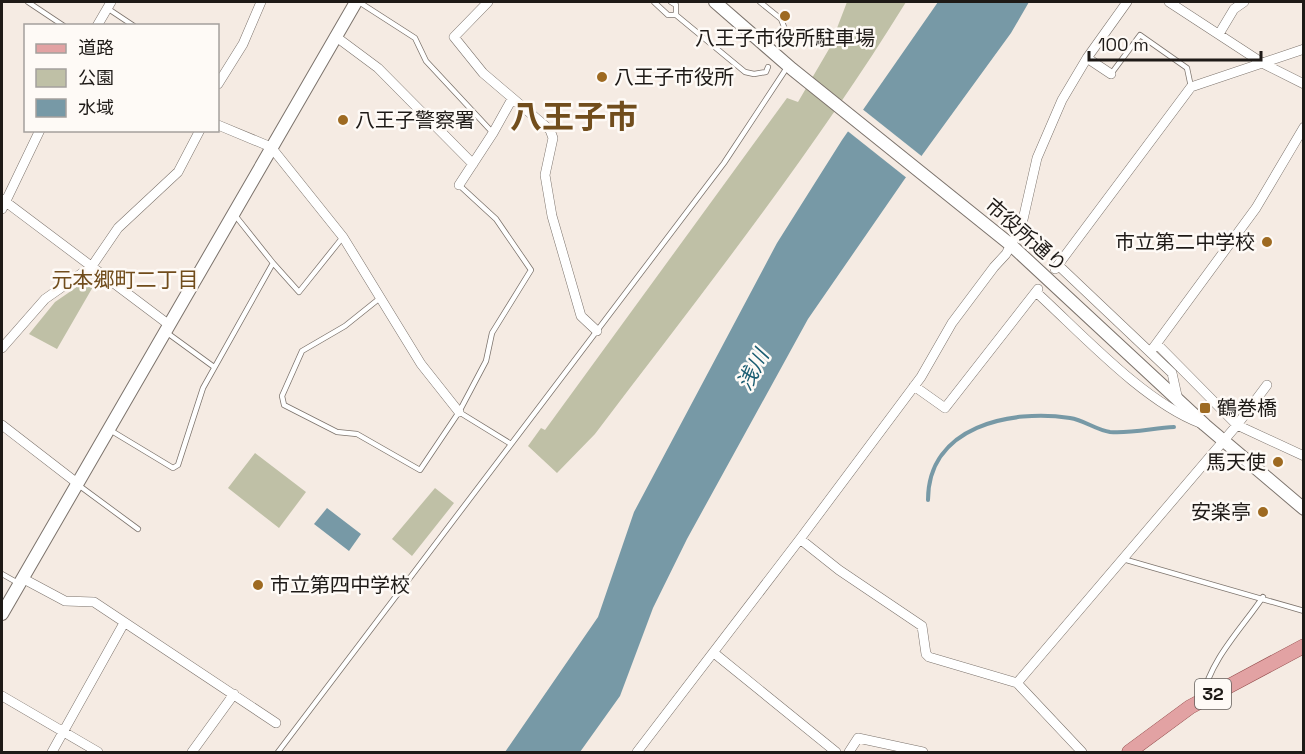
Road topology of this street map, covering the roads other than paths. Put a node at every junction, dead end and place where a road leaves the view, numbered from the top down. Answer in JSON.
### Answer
{"nodes":[{"id":1,"x":28,"y":2,"type":"edge"},
{"id":2,"x":261,"y":2,"type":"edge"},
{"id":3,"x":357,"y":2,"type":"edge"},
{"id":4,"x":488,"y":2,"type":"edge"},
{"id":5,"x":654,"y":2,"type":"edge"},
{"id":6,"x":671,"y":2,"type":"edge"},
{"id":7,"x":715,"y":2,"type":"edge"},
{"id":8,"x":760,"y":2,"type":"edge"},
{"id":9,"x":1127,"y":2,"type":"edge"},
{"id":10,"x":1169,"y":2,"type":"edge"},
{"id":11,"x":1244,"y":2,"type":"edge"},
{"id":12,"x":109,"y":5,"type":"edge"},
{"id":13,"x":676,"y":15,"type":"junction"},
{"id":14,"x":61,"y":24,"type":"edge"},
{"id":15,"x":98,"y":24,"type":"edge"},
{"id":16,"x":132,"y":24,"type":"edge"},
{"id":17,"x":1219,"y":34,"type":"junction"},
{"id":18,"x":335,"y":36,"type":"junction"},
{"id":19,"x":784,"y":43,"type":"dead end"},
{"id":20,"x":1304,"y":49,"type":"edge"},
{"id":21,"x":1087,"y":58,"type":"junction"},
{"id":22,"x":1264,"y":64,"type":"junction"},
{"id":23,"x":768,"y":67,"type":"dead end"},
{"id":24,"x":790,"y":68,"type":"junction"},
{"id":25,"x":1111,"y":74,"type":"joint"},
{"id":26,"x":219,"y":82,"type":"edge"},
{"id":27,"x":1304,"y":84,"type":"edge"},
{"id":28,"x":1191,"y":87,"type":"junction"},
{"id":29,"x":512,"y":99,"type":"junction"},
{"id":30,"x":219,"y":125,"type":"edge"},
{"id":31,"x":1304,"y":127,"type":"edge"},
{"id":32,"x":39,"y":132,"type":"edge"},
{"id":33,"x":199,"y":132,"type":"edge"},
{"id":34,"x":493,"y":134,"type":"junction"},
{"id":35,"x":272,"y":147,"type":"junction"},
{"id":36,"x":473,"y":164,"type":"junction"},
{"id":37,"x":459,"y":185,"type":"joint"},
{"id":38,"x":3,"y":203,"type":"edge"},
{"id":39,"x":233,"y":212,"type":"junction"},
{"id":40,"x":343,"y":237,"type":"junction"},
{"id":41,"x":1008,"y":244,"type":"junction"},
{"id":42,"x":273,"y":263,"type":"junction"},
{"id":43,"x":92,"y":266,"type":"junction"},
{"id":44,"x":381,"y":298,"type":"junction"},
{"id":45,"x":166,"y":327,"type":"junction"},
{"id":46,"x":597,"y":331,"type":"junction"},
{"id":47,"x":2,"y":348,"type":"edge"},
{"id":48,"x":1154,"y":348,"type":"junction"},
{"id":49,"x":214,"y":367,"type":"junction"},
{"id":50,"x":1267,"y":385,"type":"dead end"},
{"id":51,"x":914,"y":386,"type":"junction"},
{"id":52,"x":1178,"y":400,"type":"junction"},
{"id":53,"x":459,"y":412,"type":"junction"},
{"id":54,"x":2,"y":425,"type":"edge"},
{"id":55,"x":1205,"y":425,"type":"junction"},
{"id":56,"x":1237,"y":425,"type":"junction"},
{"id":57,"x":108,"y":429,"type":"junction"},
{"id":58,"x":1223,"y":439,"type":"junction"},
{"id":59,"x":511,"y":444,"type":"junction"},
{"id":60,"x":1304,"y":456,"type":"edge"},
{"id":61,"x":77,"y":483,"type":"junction"},
{"id":62,"x":1304,"y":509,"type":"edge"},
{"id":63,"x":138,"y":529,"type":"dead end"},
{"id":64,"x":800,"y":539,"type":"junction"},
{"id":65,"x":1123,"y":559,"type":"junction"},
{"id":66,"x":2,"y":574,"type":"edge"},
{"id":67,"x":21,"y":581,"type":"junction"},
{"id":68,"x":1263,"y":597,"type":"junction"},
{"id":69,"x":1304,"y":611,"type":"edge"},
{"id":70,"x":2,"y":614,"type":"edge"},
{"id":71,"x":124,"y":623,"type":"junction"},
{"id":72,"x":1304,"y":646,"type":"edge"},
{"id":73,"x":714,"y":653,"type":"junction"},
{"id":74,"x":1017,"y":683,"type":"junction"},
{"id":75,"x":234,"y":694,"type":"junction"},
{"id":76,"x":2,"y":696,"type":"edge"},
{"id":77,"x":1202,"y":700,"type":"junction"},
{"id":78,"x":276,"y":723,"type":"dead end"},
{"id":79,"x":63,"y":732,"type":"junction"},
{"id":80,"x":52,"y":753,"type":"edge"},
{"id":81,"x":98,"y":753,"type":"edge"},
{"id":82,"x":192,"y":753,"type":"edge"},
{"id":83,"x":278,"y":753,"type":"edge"},
{"id":84,"x":637,"y":753,"type":"edge"},
{"id":85,"x":836,"y":753,"type":"edge"},
{"id":86,"x":849,"y":753,"type":"edge"},
{"id":87,"x":923,"y":753,"type":"edge"},
{"id":88,"x":1082,"y":753,"type":"edge"},
{"id":89,"x":1129,"y":753,"type":"edge"}],
"edges":[{"from":1,"to":14,"type":"lane"},
{"from":2,"to":26,"type":"street"},
{"from":3,"to":18,"type":"street"},
{"from":3,"to":34,"type":"lane"},
{"from":4,"to":29,"type":"street"},
{"from":5,"to":13,"type":"lane"},
{"from":6,"to":13,"type":"lane"},
{"from":7,"to":24,"type":"street","name":"市役所通り"},
{"from":8,"to":19,"type":"lane"},
{"from":9,"to":21,"type":"street"},
{"from":10,"to":17,"type":"street"},
{"from":11,"to":17,"type":"street"},
{"from":12,"to":15,"type":"street"},
{"from":12,"to":16,"type":"lane"},
{"from":13,"to":23,"type":"lane"},
{"from":17,"to":22,"type":"street"},
{"from":18,"to":35,"type":"street"},
{"from":18,"to":36,"type":"street"},
{"from":20,"to":22,"type":"street"},
{"from":21,"to":25,"type":"street"},
{"from":21,"to":41,"type":"street"},
{"from":22,"to":27,"type":"street"},
{"from":22,"to":28,"type":"street"},
{"from":24,"to":41,"type":"street","name":"市役所通り"},
{"from":24,"to":46,"type":"lane"},
{"from":25,"to":28,"type":"lane"},
{"from":28,"to":48,"type":"street"},
{"from":29,"to":34,"type":"street"},
{"from":29,"to":46,"type":"street"},
{"from":30,"to":35,"type":"street"},
{"from":31,"to":48,"type":"street"},
{"from":32,"to":38,"type":"street"},
{"from":33,"to":43,"type":"street"},
{"from":34,"to":36,"type":"street"},
{"from":35,"to":39,"type":"street"},
{"from":35,"to":40,"type":"street"},
{"from":36,"to":37,"type":"street"},
{"from":37,"to":53,"type":"lane"},
{"from":38,"to":43,"type":"street"},
{"from":39,"to":42,"type":"lane"},
{"from":39,"to":45,"type":"street"},
{"from":40,"to":42,"type":"lane"},
{"from":40,"to":44,"type":"street"},
{"from":41,"to":51,"type":"street"},
{"from":41,"to":52,"type":"street","name":"市役所通り"},
{"from":42,"to":49,"type":"lane"},
{"from":43,"to":45,"type":"street"},
{"from":43,"to":47,"type":"street"},
{"from":44,"to":53,"type":"street"},
{"from":44,"to":53,"type":"lane"},
{"from":45,"to":49,"type":"lane"},
{"from":45,"to":57,"type":"street"},
{"from":46,"to":59,"type":"lane"},
{"from":48,"to":52,"type":"street"},
{"from":48,"to":56,"type":"street"},
{"from":49,"to":57,"type":"lane"},
{"from":50,"to":56,"type":"street"},
{"from":51,"to":55,"type":"street"},
{"from":51,"to":64,"type":"street"},
{"from":52,"to":55,"type":"street","name":"市役所通り"},
{"from":53,"to":59,"type":"lane"},
{"from":54,"to":61,"type":"street"},
{"from":55,"to":58,"type":"street","name":"市役所通り"},
{"from":56,"to":58,"type":"street"},
{"from":56,"to":60,"type":"street"},
{"from":57,"to":61,"type":"street"},
{"from":58,"to":62,"type":"street","name":"市役所通り"},
{"from":58,"to":65,"type":"street"},
{"from":59,"to":83,"type":"lane"},
{"from":61,"to":63,"type":"lane"},
{"from":61,"to":67,"type":"street"},
{"from":64,"to":73,"type":"street"},
{"from":64,"to":74,"type":"street"},
{"from":65,"to":68,"type":"lane"},
{"from":65,"to":74,"type":"street"},
{"from":66,"to":67,"type":"lane"},
{"from":67,"to":70,"type":"street"},
{"from":67,"to":71,"type":"street"},
{"from":68,"to":69,"type":"lane"},
{"from":68,"to":77,"type":"lane"},
{"from":71,"to":75,"type":"street"},
{"from":71,"to":79,"type":"street"},
{"from":72,"to":77,"type":"main road","number":"32"},
{"from":73,"to":84,"type":"street"},
{"from":73,"to":85,"type":"street"},
{"from":74,"to":88,"type":"street"},
{"from":75,"to":78,"type":"street"},
{"from":75,"to":82,"type":"street"},
{"from":76,"to":79,"type":"street"},
{"from":77,"to":89,"type":"main road","number":"32"},
{"from":79,"to":80,"type":"street"},
{"from":79,"to":81,"type":"street"},
{"from":86,"to":87,"type":"street"}]}
